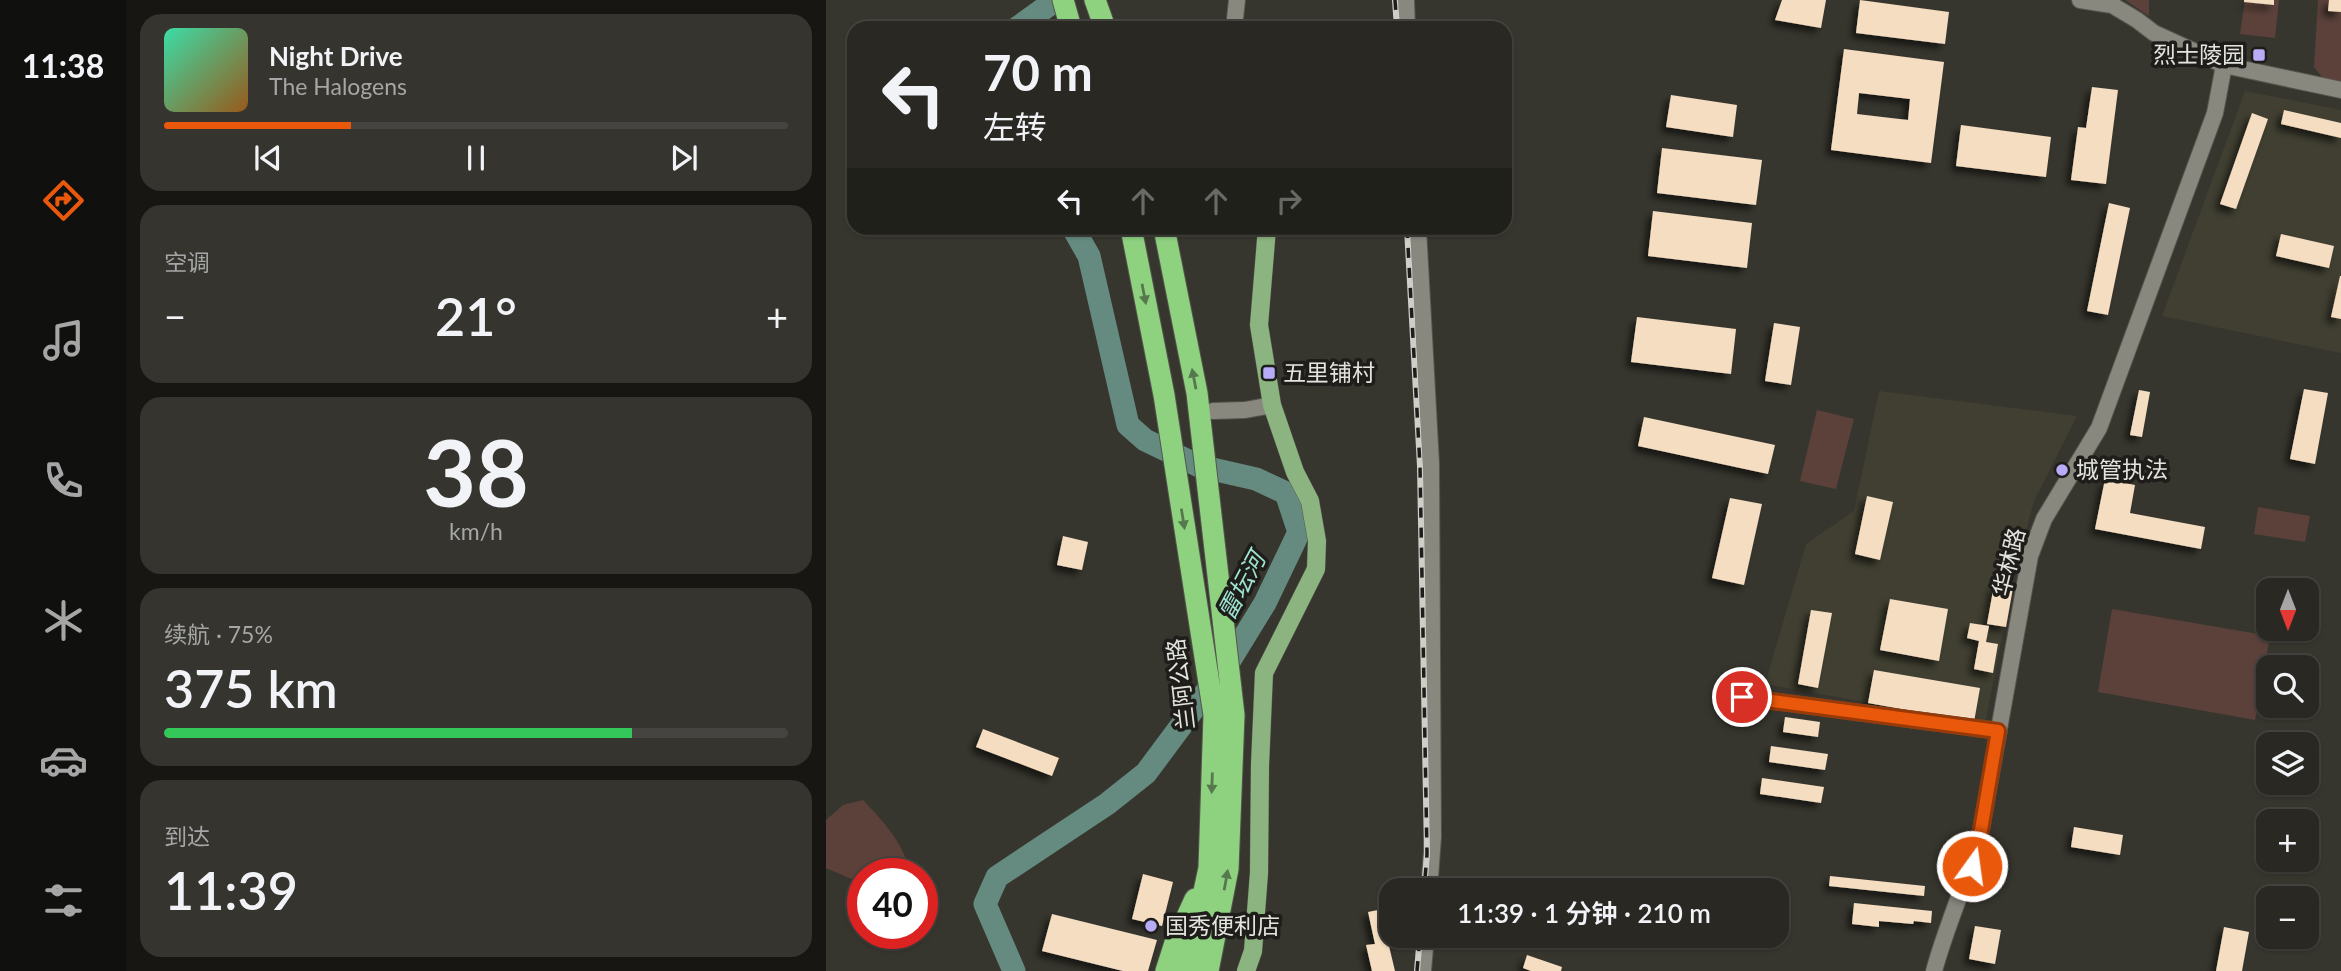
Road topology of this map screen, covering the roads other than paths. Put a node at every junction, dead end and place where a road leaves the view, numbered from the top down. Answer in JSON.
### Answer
{"nodes":[{"id":1,"x":1063,"y":0,"type":"edge"},
{"id":2,"x":1095,"y":0,"type":"edge"},
{"id":3,"x":1237,"y":0,"type":"edge"},
{"id":4,"x":1406,"y":0,"type":"edge"},
{"id":5,"x":2080,"y":0,"type":"edge"},
{"id":6,"x":1069,"y":21,"type":"edge"},
{"id":7,"x":1102,"y":21,"type":"edge"},
{"id":8,"x":1235,"y":21,"type":"edge"},
{"id":9,"x":1407,"y":21,"type":"edge"},
{"id":10,"x":2224,"y":65,"type":"junction"},
{"id":11,"x":2341,"y":90,"type":"edge"},
{"id":12,"x":1132,"y":235,"type":"edge"},
{"id":13,"x":1165,"y":235,"type":"edge"},
{"id":14,"x":1266,"y":235,"type":"edge"},
{"id":15,"x":1418,"y":235,"type":"edge"},
{"id":16,"x":1272,"y":405,"type":"junction"},
{"id":17,"x":1213,"y":411,"type":"dead end"},
{"id":18,"x":1742,"y":697,"type":"dead end"},
{"id":19,"x":1998,"y":731,"type":"junction"},
{"id":20,"x":1209,"y":869,"type":"junction"},
{"id":21,"x":1430,"y":878,"type":"edge"},
{"id":22,"x":1425,"y":948,"type":"edge"},
{"id":23,"x":1166,"y":971,"type":"edge"},
{"id":24,"x":1187,"y":971,"type":"edge"},
{"id":25,"x":1208,"y":971,"type":"edge"},
{"id":26,"x":1246,"y":971,"type":"edge"},
{"id":27,"x":1423,"y":971,"type":"edge"},
{"id":28,"x":1934,"y":971,"type":"edge"}],
"edges":[{"from":1,"to":6,"type":"highway"},
{"from":2,"to":7,"type":"highway"},
{"from":3,"to":8,"type":"street"},
{"from":4,"to":9,"type":"street"},
{"from":5,"to":10,"type":"street"},
{"from":10,"to":11,"type":"street"},
{"from":10,"to":19,"type":"street","name":"华林路"},
{"from":12,"to":20,"type":"highway","name":"兰阿公路","one_way":true},
{"from":25,"to":13,"type":"highway","name":"兰阿公路","one_way":true},
{"from":14,"to":16,"type":"main road"},
{"from":15,"to":21,"type":"street"},
{"from":16,"to":17,"type":"street"},
{"from":16,"to":26,"type":"main road"},
{"from":18,"to":19,"type":"street"},
{"from":19,"to":28,"type":"street","name":"华林路"},
{"from":20,"to":23,"type":"highway"},
{"from":20,"to":24,"type":"highway","name":"兰阿公路"},
{"from":22,"to":27,"type":"street"}]}
